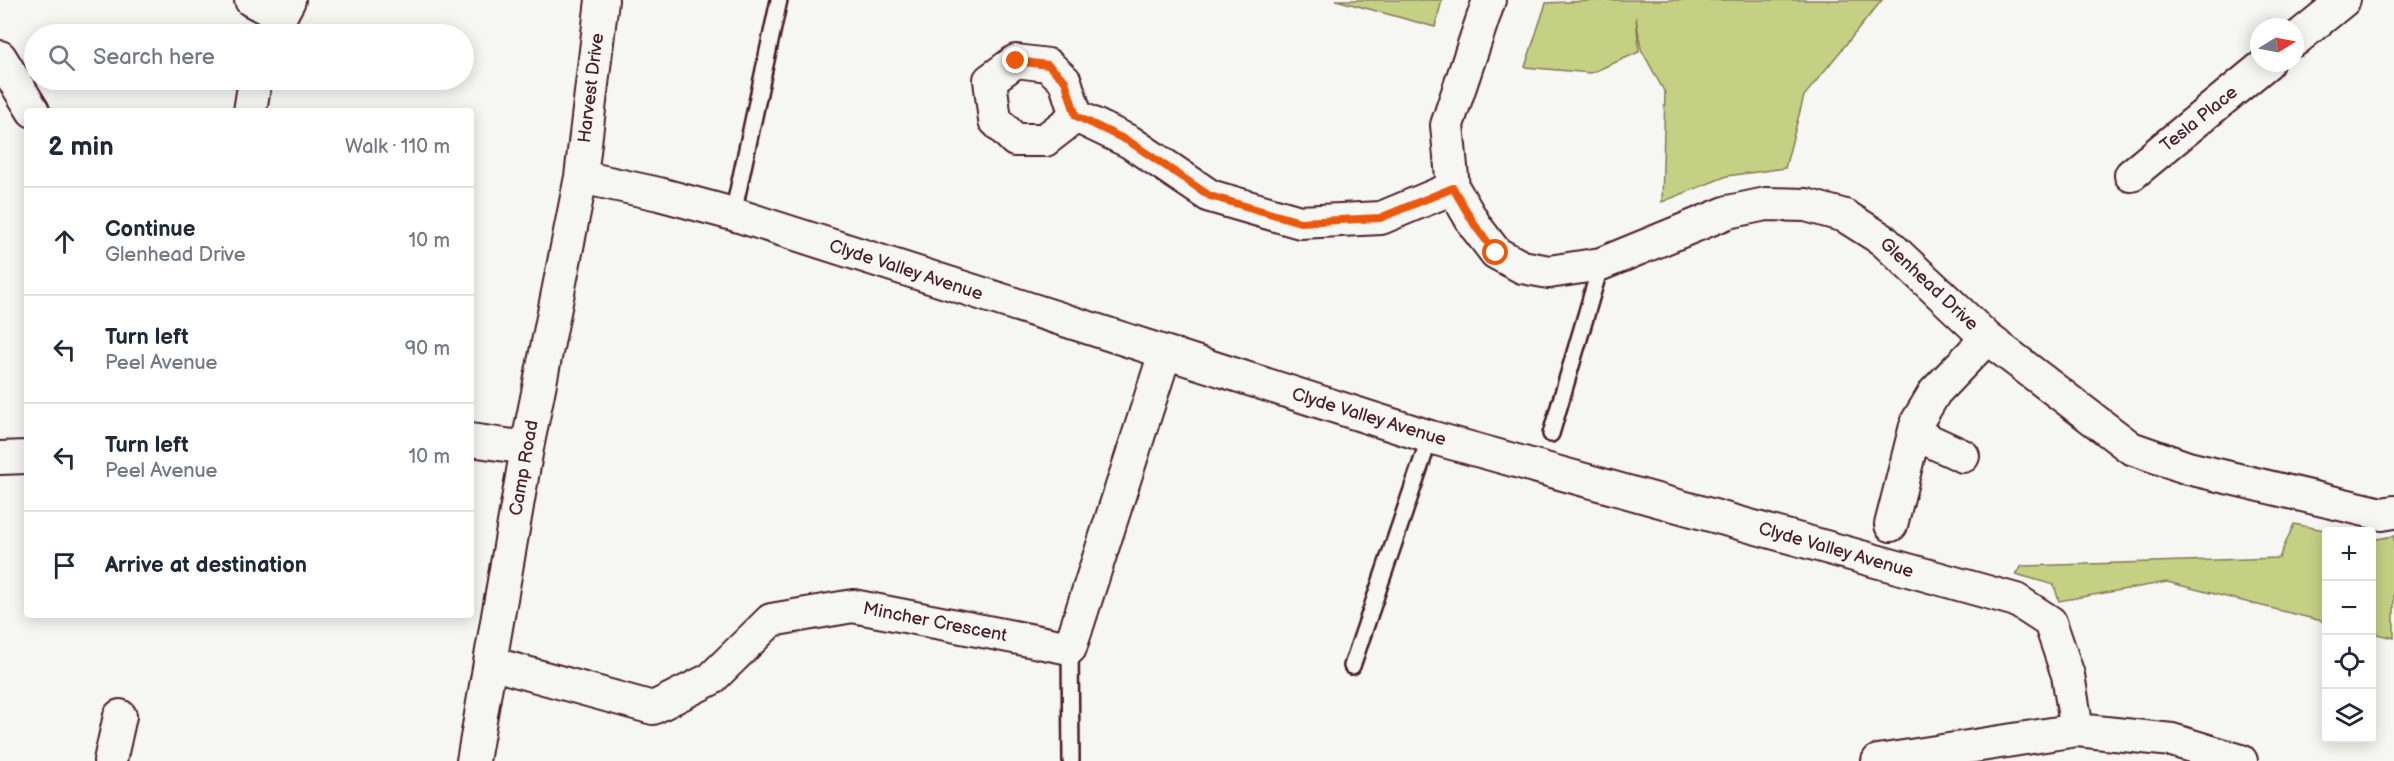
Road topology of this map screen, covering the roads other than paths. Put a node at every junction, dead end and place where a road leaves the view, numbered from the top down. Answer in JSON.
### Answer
{"nodes":[{"id":1,"x":251,"y":0,"type":"edge"},
{"id":2,"x":602,"y":0,"type":"edge"},
{"id":3,"x":779,"y":0,"type":"edge"},
{"id":4,"x":1489,"y":0,"type":"edge"},
{"id":5,"x":2344,"y":0,"type":"edge"},
{"id":6,"x":280,"y":17,"type":"edge"},
{"id":7,"x":2304,"y":33,"type":"edge"},
{"id":8,"x":0,"y":57,"type":"edge"},
{"id":9,"x":2256,"y":72,"type":"edge"},
{"id":10,"x":253,"y":90,"type":"edge"},
{"id":11,"x":31,"y":108,"type":"edge"},
{"id":12,"x":250,"y":108,"type":"edge"},
{"id":13,"x":1076,"y":116,"type":"dead end"},
{"id":14,"x":2131,"y":175,"type":"dead end"},
{"id":15,"x":581,"y":177,"type":"junction"},
{"id":16,"x":1453,"y":188,"type":"junction"},
{"id":17,"x":733,"y":214,"type":"junction"},
{"id":18,"x":1601,"y":264,"type":"junction"},
{"id":19,"x":1987,"y":338,"type":"junction"},
{"id":20,"x":1165,"y":353,"type":"junction"},
{"id":21,"x":1551,"y":434,"type":"dead end"},
{"id":22,"x":1915,"y":435,"type":"junction"},
{"id":23,"x":1430,"y":437,"type":"junction"},
{"id":24,"x":474,"y":440,"type":"edge"},
{"id":25,"x":527,"y":448,"type":"junction"},
{"id":26,"x":1963,"y":456,"type":"dead end"},
{"id":27,"x":24,"y":457,"type":"edge"},
{"id":28,"x":0,"y":458,"type":"edge"},
{"id":29,"x":2394,"y":512,"type":"edge"},
{"id":30,"x":1891,"y":525,"type":"dead end"},
{"id":31,"x":1070,"y":648,"type":"junction"},
{"id":32,"x":490,"y":663,"type":"junction"},
{"id":33,"x":1352,"y":666,"type":"dead end"},
{"id":34,"x":120,"y":716,"type":"dead end"},
{"id":35,"x":2077,"y":730,"type":"junction"},
{"id":36,"x":110,"y":761,"type":"edge"},
{"id":37,"x":473,"y":761,"type":"edge"},
{"id":38,"x":1071,"y":761,"type":"edge"},
{"id":39,"x":1878,"y":761,"type":"edge"},
{"id":40,"x":2241,"y":761,"type":"edge"}],
"edges":[{"from":1,"to":6,"type":"street"},
{"from":2,"to":15,"type":"street","name":"Harvest Drive"},
{"from":3,"to":17,"type":"lane"},
{"from":4,"to":16,"type":"street","name":"Glenhead Drive"},
{"from":5,"to":7,"type":"street"},
{"from":8,"to":11,"type":"street"},
{"from":9,"to":14,"type":"street","name":"Tesla Place"},
{"from":10,"to":12,"type":"street"},
{"from":13,"to":16,"type":"street"},
{"from":15,"to":17,"type":"street","name":"Clyde Valley Avenue"},
{"from":15,"to":25,"type":"street","name":"Camp Road"},
{"from":16,"to":18,"type":"street","name":"Glenhead Drive"},
{"from":17,"to":20,"type":"street","name":"Clyde Valley Avenue"},
{"from":18,"to":19,"type":"street","name":"Glenhead Drive"},
{"from":18,"to":21,"type":"lane"},
{"from":19,"to":22,"type":"street"},
{"from":19,"to":29,"type":"street","name":"Glenhead Drive"},
{"from":20,"to":23,"type":"street","name":"Clyde Valley Avenue"},
{"from":20,"to":31,"type":"street"},
{"from":22,"to":26,"type":"street"},
{"from":22,"to":30,"type":"street"},
{"from":23,"to":33,"type":"lane"},
{"from":23,"to":35,"type":"street","name":"Clyde Valley Avenue"},
{"from":24,"to":25,"type":"street"},
{"from":25,"to":32,"type":"street","name":"Camp Road"},
{"from":27,"to":28,"type":"street"},
{"from":31,"to":32,"type":"street","name":"Mincher Crescent"},
{"from":31,"to":38,"type":"lane"},
{"from":32,"to":37,"type":"street","name":"Camp Road"},
{"from":34,"to":36,"type":"street"},
{"from":35,"to":39,"type":"street"},
{"from":35,"to":40,"type":"street"}]}
